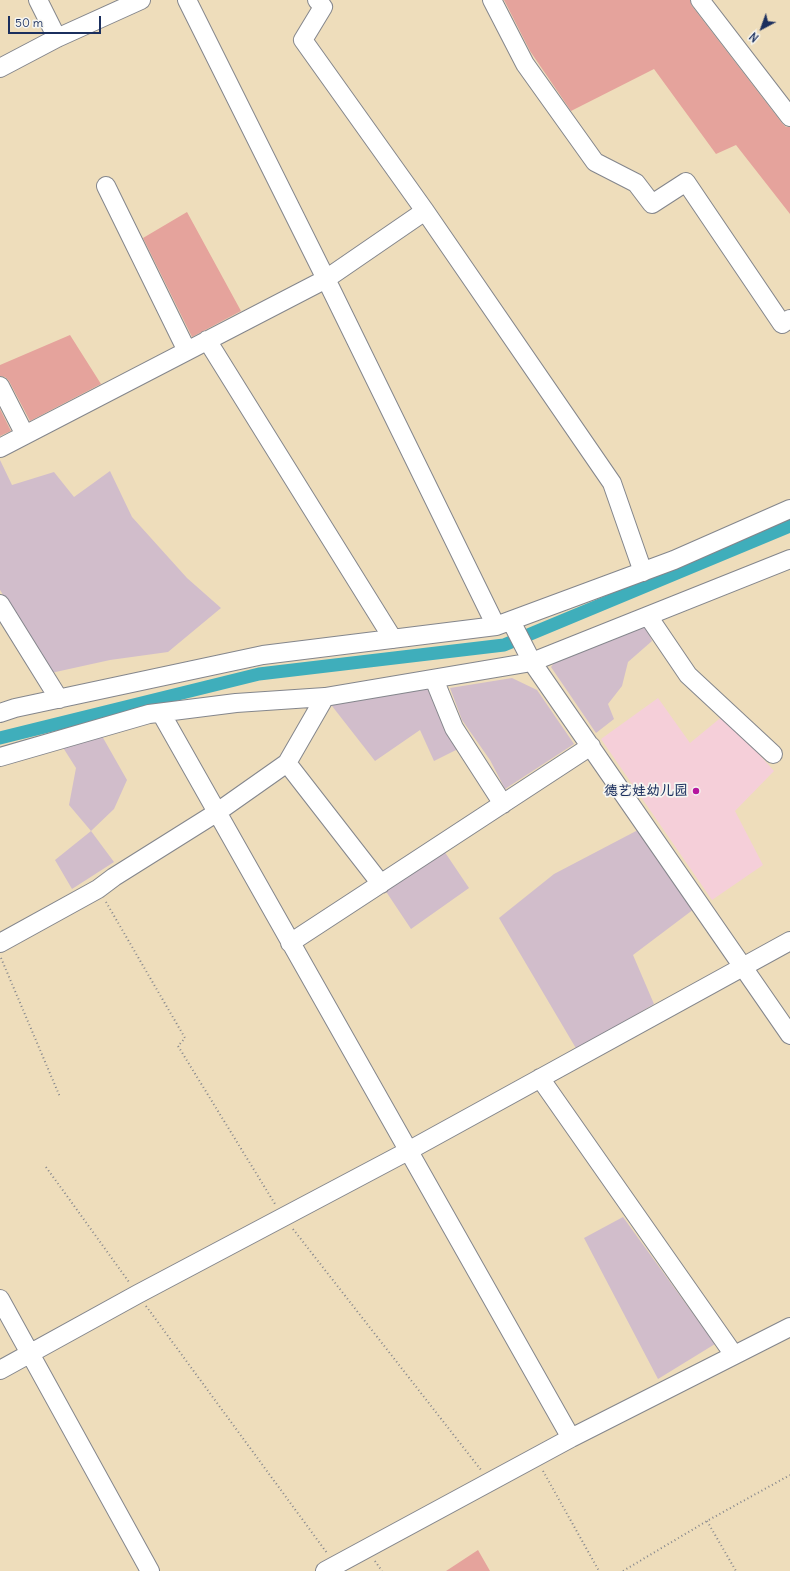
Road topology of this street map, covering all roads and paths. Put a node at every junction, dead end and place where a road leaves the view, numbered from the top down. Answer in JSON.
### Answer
{"nodes":[{"id":1,"x":38,"y":0,"type":"edge"},
{"id":2,"x":141,"y":0,"type":"edge"},
{"id":3,"x":187,"y":0,"type":"edge"},
{"id":4,"x":317,"y":0,"type":"edge"},
{"id":5,"x":492,"y":0,"type":"edge"},
{"id":6,"x":700,"y":0,"type":"edge"},
{"id":7,"x":57,"y":38,"type":"junction"},
{"id":8,"x":0,"y":68,"type":"edge"},
{"id":9,"x":790,"y":117,"type":"edge"},
{"id":10,"x":106,"y":186,"type":"dead end"},
{"id":11,"x":425,"y":211,"type":"junction"},
{"id":12,"x":326,"y":279,"type":"junction"},
{"id":13,"x":790,"y":319,"type":"edge"},
{"id":14,"x":207,"y":340,"type":"junction"},
{"id":15,"x":187,"y":351,"type":"junction"},
{"id":16,"x":0,"y":386,"type":"edge"},
{"id":17,"x":25,"y":435,"type":"junction"},
{"id":18,"x":0,"y":448,"type":"edge"},
{"id":19,"x":790,"y":509,"type":"edge"},
{"id":20,"x":790,"y":559,"type":"edge"},
{"id":21,"x":643,"y":572,"type":"junction"},
{"id":22,"x":0,"y":604,"type":"edge"},
{"id":23,"x":648,"y":616,"type":"junction"},
{"id":24,"x":503,"y":624,"type":"junction"},
{"id":25,"x":393,"y":639,"type":"junction"},
{"id":26,"x":532,"y":662,"type":"junction"},
{"id":27,"x":434,"y":679,"type":"junction"},
{"id":28,"x":325,"y":697,"type":"junction"},
{"id":29,"x":59,"y":699,"type":"junction"},
{"id":30,"x":0,"y":713,"type":"edge"},
{"id":31,"x":161,"y":713,"type":"junction"},
{"id":32,"x":590,"y":746,"type":"junction"},
{"id":33,"x":772,"y":754,"type":"dead end"},
{"id":34,"x":0,"y":757,"type":"edge"},
{"id":35,"x":287,"y":763,"type":"junction"},
{"id":36,"x":503,"y":804,"type":"junction"},
{"id":37,"x":216,"y":813,"type":"junction"},
{"id":38,"x":381,"y":884,"type":"junction"},
{"id":39,"x":98,"y":889,"type":"junction"},
{"id":40,"x":790,"y":941,"type":"edge"},
{"id":41,"x":0,"y":943,"type":"edge"},
{"id":42,"x":290,"y":943,"type":"junction"},
{"id":43,"x":0,"y":954,"type":"edge"},
{"id":44,"x":742,"y":966,"type":"junction"},
{"id":45,"x":790,"y":1035,"type":"edge"},
{"id":46,"x":540,"y":1078,"type":"junction"},
{"id":47,"x":60,"y":1097,"type":"dead end"},
{"id":48,"x":408,"y":1151,"type":"junction"},
{"id":49,"x":46,"y":1167,"type":"dead end"},
{"id":50,"x":283,"y":1217,"type":"junction"},
{"id":51,"x":138,"y":1294,"type":"junction"},
{"id":52,"x":0,"y":1299,"type":"edge"},
{"id":53,"x":790,"y":1327,"type":"edge"},
{"id":54,"x":30,"y":1354,"type":"junction"},
{"id":55,"x":734,"y":1355,"type":"junction"},
{"id":56,"x":0,"y":1370,"type":"edge"},
{"id":57,"x":571,"y":1438,"type":"junction"},
{"id":58,"x":535,"y":1458,"type":"junction"},
{"id":59,"x":790,"y":1475,"type":"edge"},
{"id":60,"x":491,"y":1482,"type":"junction"},
{"id":61,"x":707,"y":1521,"type":"junction"},
{"id":62,"x":330,"y":1568,"type":"edge"},
{"id":63,"x":150,"y":1571,"type":"edge"},
{"id":64,"x":599,"y":1571,"type":"edge"},
{"id":65,"x":623,"y":1571,"type":"edge"},
{"id":66,"x":736,"y":1571,"type":"edge"}],
"edges":[{"from":1,"to":7,"type":"street"},
{"from":2,"to":7,"type":"street"},
{"from":3,"to":12,"type":"street"},
{"from":4,"to":11,"type":"street"},
{"from":5,"to":13,"type":"street"},
{"from":6,"to":9,"type":"street"},
{"from":7,"to":8,"type":"street"},
{"from":10,"to":15,"type":"street"},
{"from":11,"to":12,"type":"street"},
{"from":11,"to":21,"type":"street"},
{"from":12,"to":14,"type":"street"},
{"from":12,"to":24,"type":"street"},
{"from":14,"to":15,"type":"street"},
{"from":14,"to":25,"type":"street"},
{"from":15,"to":17,"type":"street"},
{"from":16,"to":17,"type":"street"},
{"from":17,"to":18,"type":"street"},
{"from":19,"to":21,"type":"street"},
{"from":20,"to":23,"type":"street"},
{"from":21,"to":24,"type":"street"},
{"from":22,"to":29,"type":"street"},
{"from":23,"to":26,"type":"street"},
{"from":23,"to":33,"type":"street"},
{"from":24,"to":25,"type":"street"},
{"from":24,"to":26,"type":"street"},
{"from":25,"to":29,"type":"street"},
{"from":26,"to":27,"type":"street"},
{"from":26,"to":32,"type":"street"},
{"from":27,"to":28,"type":"street"},
{"from":27,"to":36,"type":"street"},
{"from":28,"to":31,"type":"street"},
{"from":28,"to":35,"type":"street"},
{"from":29,"to":30,"type":"street"},
{"from":31,"to":34,"type":"street"},
{"from":31,"to":37,"type":"street"},
{"from":32,"to":36,"type":"street"},
{"from":32,"to":44,"type":"street"},
{"from":35,"to":37,"type":"street"},
{"from":35,"to":38,"type":"street"},
{"from":36,"to":38,"type":"street"},
{"from":37,"to":39,"type":"street"},
{"from":37,"to":42,"type":"street"},
{"from":38,"to":42,"type":"street"},
{"from":39,"to":41,"type":"street"},
{"from":39,"to":50,"type":"path"},
{"from":40,"to":44,"type":"street"},
{"from":42,"to":48,"type":"street"},
{"from":43,"to":47,"type":"path"},
{"from":44,"to":45,"type":"street"},
{"from":44,"to":46,"type":"street"},
{"from":46,"to":48,"type":"street"},
{"from":46,"to":55,"type":"street"},
{"from":48,"to":50,"type":"street"},
{"from":48,"to":57,"type":"street"},
{"from":49,"to":51,"type":"path"},
{"from":50,"to":51,"type":"street"},
{"from":50,"to":60,"type":"path"},
{"from":51,"to":54,"type":"street"},
{"from":51,"to":62,"type":"path"},
{"from":52,"to":54,"type":"street"},
{"from":53,"to":55,"type":"street"},
{"from":54,"to":56,"type":"street"},
{"from":54,"to":63,"type":"street"},
{"from":55,"to":57,"type":"street"},
{"from":57,"to":58,"type":"street"},
{"from":58,"to":60,"type":"street"},
{"from":58,"to":64,"type":"path"},
{"from":59,"to":61,"type":"path"},
{"from":60,"to":62,"type":"street"},
{"from":61,"to":65,"type":"path"},
{"from":61,"to":66,"type":"path"}]}
